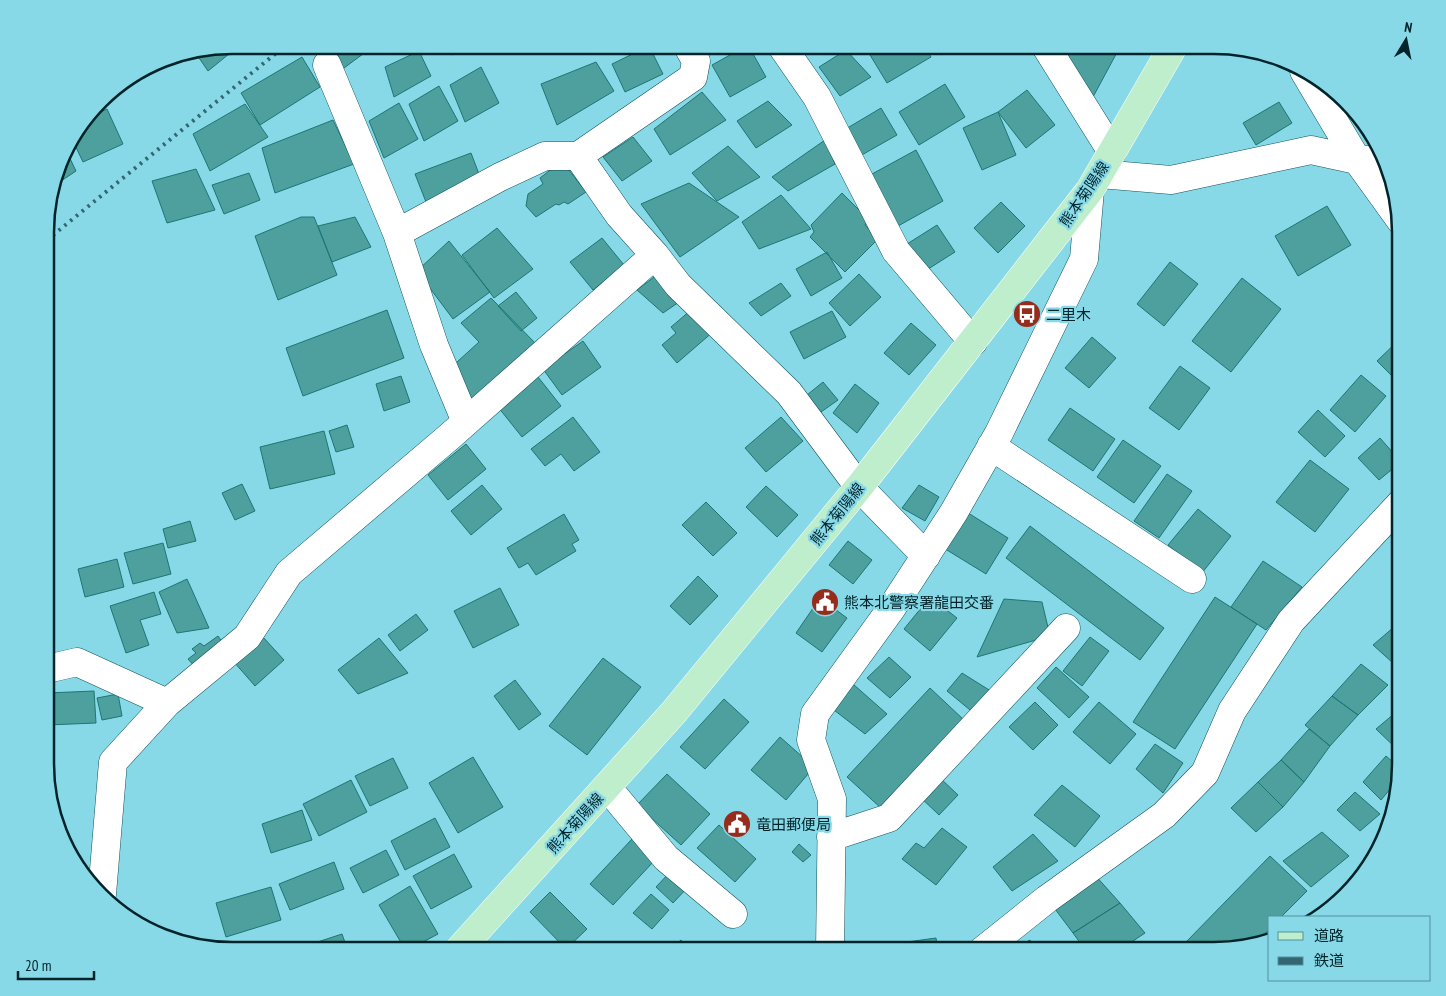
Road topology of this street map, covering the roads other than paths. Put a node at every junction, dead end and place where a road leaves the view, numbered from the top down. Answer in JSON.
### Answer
{"nodes":[{"id":1,"x":692,"y":54,"type":"edge"},
{"id":2,"x":787,"y":54,"type":"edge"},
{"id":3,"x":1049,"y":54,"type":"edge"},
{"id":4,"x":1169,"y":54,"type":"edge"},
{"id":5,"x":328,"y":65,"type":"dead end"},
{"id":6,"x":1312,"y":83,"type":"edge"},
{"id":7,"x":578,"y":156,"type":"junction"},
{"id":8,"x":1357,"y":160,"type":"junction"},
{"id":9,"x":1378,"y":160,"type":"edge"},
{"id":10,"x":1101,"y":172,"type":"junction"},
{"id":11,"x":1391,"y":207,"type":"edge"},
{"id":12,"x":397,"y":233,"type":"junction"},
{"id":13,"x":655,"y":255,"type":"junction"},
{"id":14,"x":973,"y":342,"type":"junction"},
{"id":15,"x":466,"y":422,"type":"junction"},
{"id":16,"x":991,"y":446,"type":"junction"},
{"id":17,"x":860,"y":487,"type":"junction"},
{"id":18,"x":1392,"y":512,"type":"edge"},
{"id":19,"x":926,"y":556,"type":"junction"},
{"id":20,"x":1192,"y":579,"type":"dead end"},
{"id":21,"x":1066,"y":628,"type":"dead end"},
{"id":22,"x":54,"y":667,"type":"edge"},
{"id":23,"x":167,"y":703,"type":"junction"},
{"id":24,"x":606,"y":787,"type":"junction"},
{"id":25,"x":831,"y":837,"type":"junction"},
{"id":26,"x":103,"y":887,"type":"edge"},
{"id":27,"x":733,"y":914,"type":"dead end"},
{"id":28,"x":466,"y":942,"type":"edge"},
{"id":29,"x":830,"y":942,"type":"edge"},
{"id":30,"x":993,"y":942,"type":"edge"}],
"edges":[{"from":1,"to":7,"type":"street"},
{"from":2,"to":14,"type":"street"},
{"from":3,"to":10,"type":"street"},
{"from":4,"to":10,"type":"main road","name":"熊本菊陽線"},
{"from":5,"to":12,"type":"street"},
{"from":6,"to":8,"type":"street"},
{"from":7,"to":12,"type":"street"},
{"from":7,"to":13,"type":"street"},
{"from":8,"to":9,"type":"street"},
{"from":8,"to":10,"type":"street"},
{"from":8,"to":11,"type":"street"},
{"from":10,"to":14,"type":"main road","name":"熊本菊陽線"},
{"from":10,"to":16,"type":"street"},
{"from":12,"to":15,"type":"street"},
{"from":13,"to":15,"type":"street"},
{"from":13,"to":17,"type":"street"},
{"from":14,"to":17,"type":"main road","name":"熊本菊陽線"},
{"from":15,"to":23,"type":"street"},
{"from":16,"to":19,"type":"street"},
{"from":16,"to":20,"type":"street"},
{"from":17,"to":19,"type":"street"},
{"from":17,"to":24,"type":"main road","name":"熊本菊陽線"},
{"from":18,"to":30,"type":"street"},
{"from":19,"to":25,"type":"street"},
{"from":21,"to":25,"type":"street"},
{"from":22,"to":23,"type":"street"},
{"from":23,"to":26,"type":"street"},
{"from":24,"to":27,"type":"street"},
{"from":24,"to":28,"type":"main road","name":"熊本菊陽線"},
{"from":25,"to":29,"type":"street"}]}
